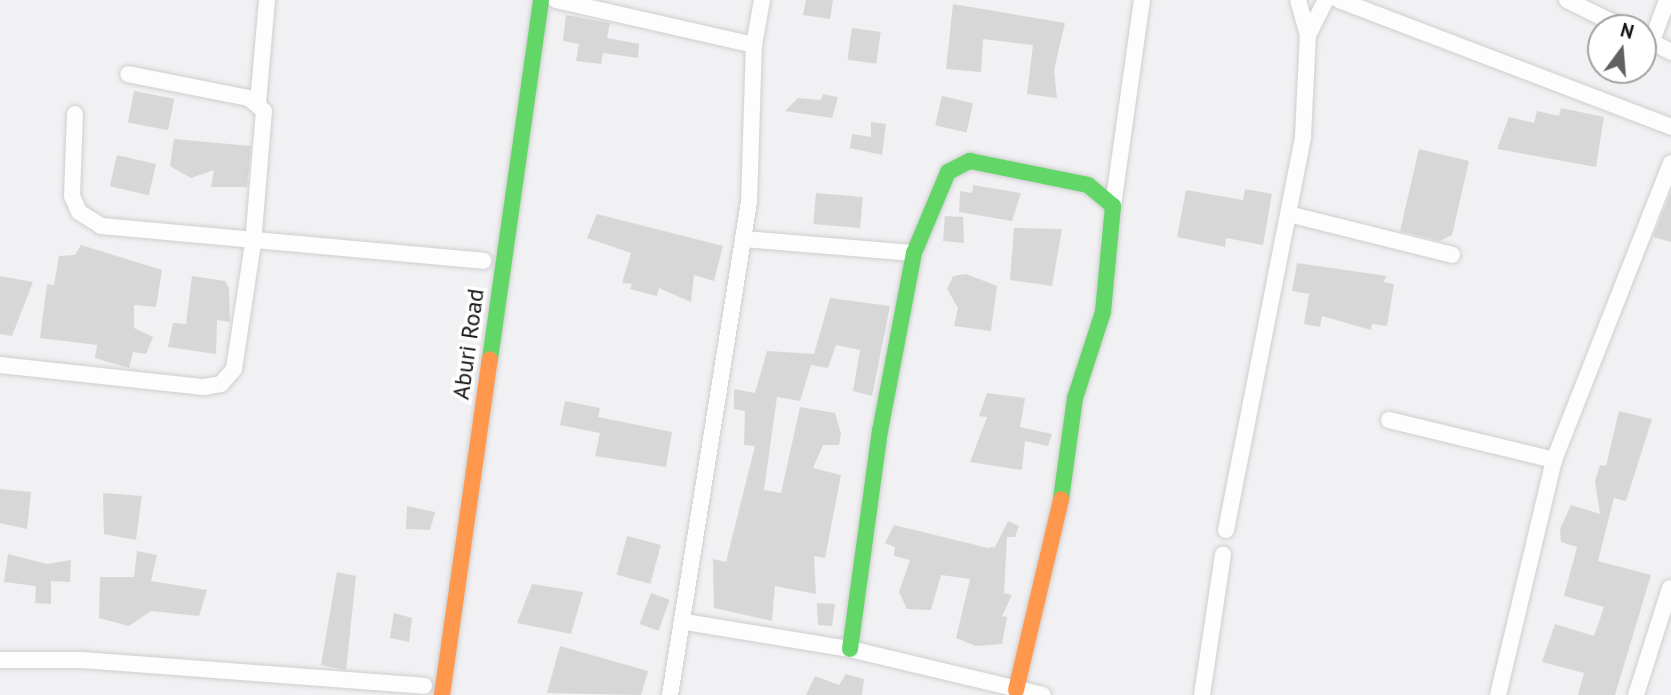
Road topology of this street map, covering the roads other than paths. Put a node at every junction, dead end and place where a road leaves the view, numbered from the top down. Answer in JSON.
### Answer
{"nodes":[{"id":1,"x":267,"y":0,"type":"edge"},
{"id":2,"x":541,"y":0,"type":"edge"},
{"id":3,"x":556,"y":0,"type":"edge"},
{"id":4,"x":762,"y":0,"type":"edge"},
{"id":5,"x":1142,"y":0,"type":"edge"},
{"id":6,"x":1298,"y":0,"type":"edge"},
{"id":7,"x":1326,"y":0,"type":"edge"},
{"id":8,"x":1339,"y":0,"type":"edge"},
{"id":9,"x":1567,"y":0,"type":"edge"},
{"id":10,"x":1667,"y":0,"type":"edge"},
{"id":11,"x":1596,"y":14,"type":"edge"},
{"id":12,"x":1657,"y":20,"type":"edge"},
{"id":13,"x":1308,"y":35,"type":"junction"},
{"id":14,"x":754,"y":45,"type":"junction"},
{"id":15,"x":128,"y":74,"type":"dead end"},
{"id":16,"x":258,"y":103,"type":"junction"},
{"id":17,"x":75,"y":114,"type":"dead end"},
{"id":18,"x":1671,"y":127,"type":"edge"},
{"id":19,"x":1671,"y":163,"type":"edge"},
{"id":20,"x":1113,"y":205,"type":"junction"},
{"id":21,"x":1292,"y":215,"type":"junction"},
{"id":22,"x":743,"y":239,"type":"junction"},
{"id":23,"x":253,"y":244,"type":"junction"},
{"id":24,"x":914,"y":253,"type":"junction"},
{"id":25,"x":1452,"y":255,"type":"dead end"},
{"id":26,"x":483,"y":261,"type":"dead end"},
{"id":27,"x":0,"y":365,"type":"edge"},
{"id":28,"x":1389,"y":420,"type":"dead end"},
{"id":29,"x":1554,"y":460,"type":"junction"},
{"id":30,"x":1226,"y":530,"type":"dead end"},
{"id":31,"x":1223,"y":555,"type":"dead end"},
{"id":32,"x":439,"y":576,"type":"dead end"},
{"id":33,"x":1670,"y":588,"type":"edge"},
{"id":34,"x":685,"y":622,"type":"junction"},
{"id":35,"x":850,"y":649,"type":"junction"},
{"id":36,"x":0,"y":660,"type":"edge"},
{"id":37,"x":1016,"y":690,"type":"junction"},
{"id":38,"x":424,"y":691,"type":"edge"},
{"id":39,"x":442,"y":695,"type":"edge"},
{"id":40,"x":670,"y":695,"type":"edge"},
{"id":41,"x":1043,"y":695,"type":"edge"},
{"id":42,"x":1202,"y":695,"type":"edge"},
{"id":43,"x":1498,"y":695,"type":"edge"},
{"id":44,"x":1636,"y":695,"type":"edge"}],
"edges":[{"from":1,"to":16,"type":"street"},
{"from":2,"to":39,"type":"main road","name":"Aburi Road"},
{"from":3,"to":14,"type":"street"},
{"from":4,"to":14,"type":"street"},
{"from":5,"to":20,"type":"street"},
{"from":6,"to":13,"type":"street"},
{"from":7,"to":13,"type":"street"},
{"from":8,"to":18,"type":"street"},
{"from":9,"to":11,"type":"street"},
{"from":10,"to":12,"type":"street"},
{"from":13,"to":21,"type":"street"},
{"from":14,"to":22,"type":"street"},
{"from":15,"to":16,"type":"street"},
{"from":16,"to":23,"type":"street"},
{"from":17,"to":23,"type":"street"},
{"from":19,"to":29,"type":"street"},
{"from":20,"to":24,"type":"main road"},
{"from":20,"to":37,"type":"main road"},
{"from":21,"to":25,"type":"street"},
{"from":21,"to":30,"type":"street"},
{"from":22,"to":24,"type":"street"},
{"from":22,"to":34,"type":"street"},
{"from":23,"to":26,"type":"street"},
{"from":23,"to":27,"type":"street"},
{"from":24,"to":35,"type":"main road"},
{"from":28,"to":29,"type":"street"},
{"from":29,"to":43,"type":"street"},
{"from":31,"to":42,"type":"street"},
{"from":32,"to":38,"type":"main road"},
{"from":33,"to":44,"type":"street"},
{"from":34,"to":35,"type":"street"},
{"from":34,"to":40,"type":"street"},
{"from":35,"to":37,"type":"street"},
{"from":36,"to":38,"type":"street"},
{"from":37,"to":41,"type":"street"}]}
